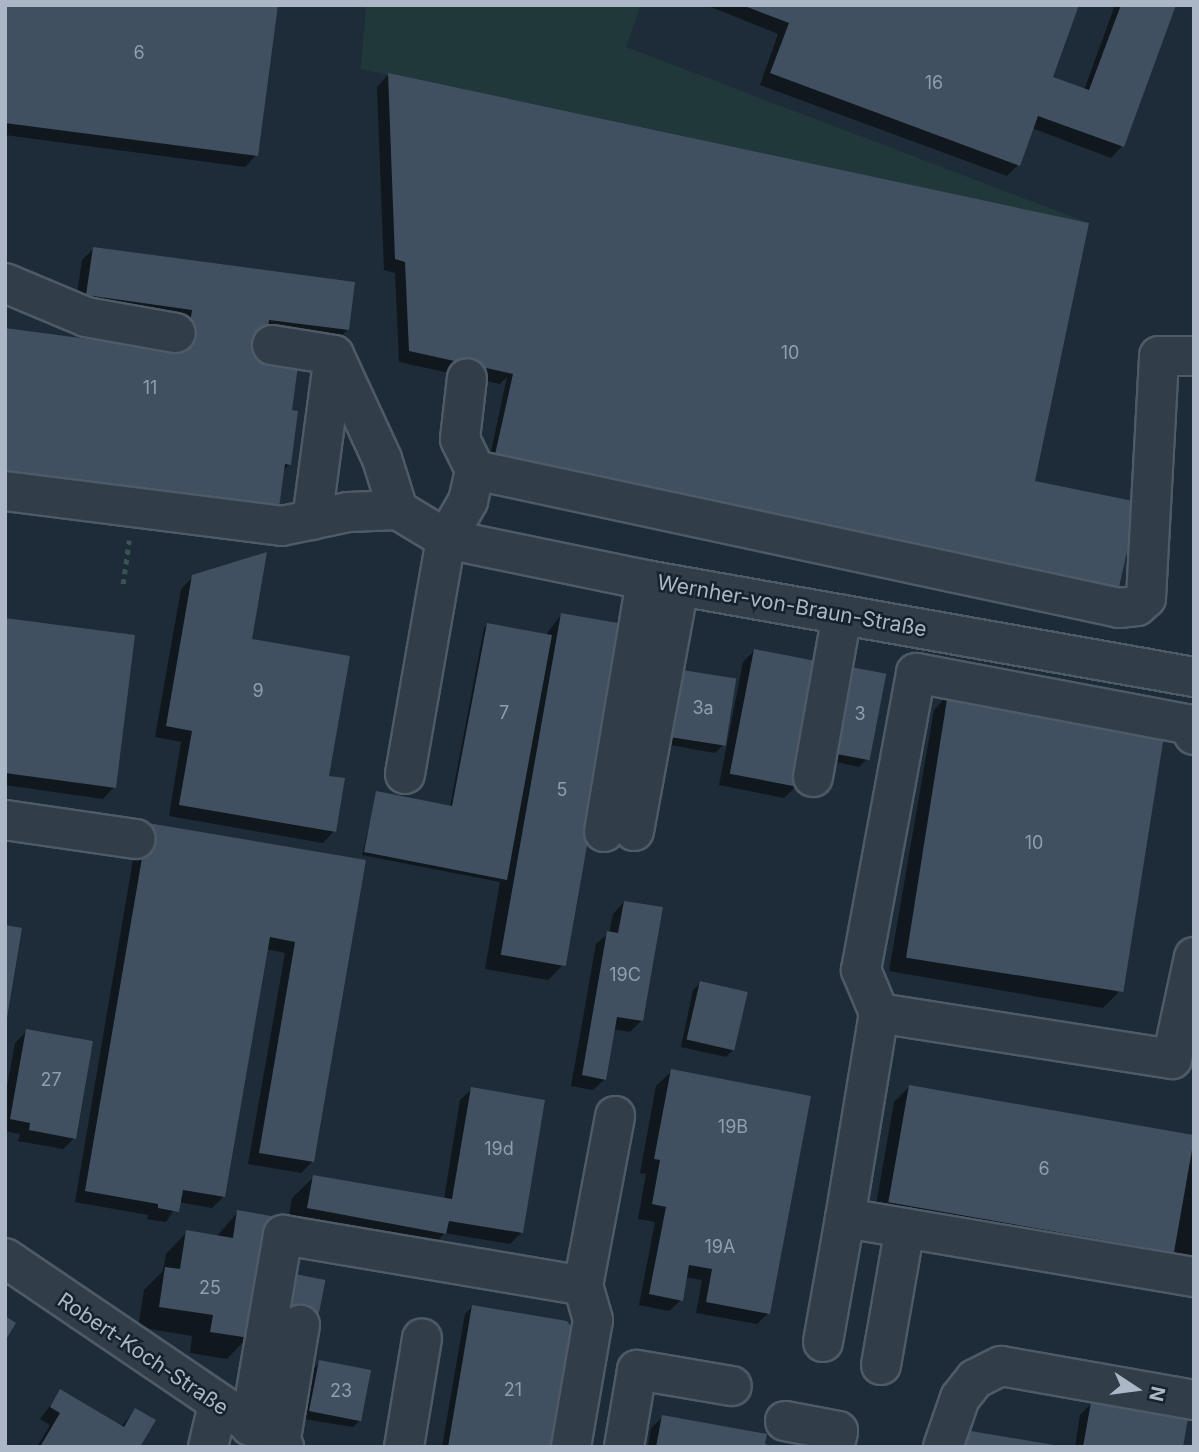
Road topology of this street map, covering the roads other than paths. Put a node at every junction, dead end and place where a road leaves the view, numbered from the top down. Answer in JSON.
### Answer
{"nodes":[{"id":1,"x":5,"y":283,"type":"edge"},
{"id":2,"x":176,"y":333,"type":"dead end"},
{"id":3,"x":272,"y":345,"type":"dead end"},
{"id":4,"x":334,"y":355,"type":"junction"},
{"id":5,"x":1194,"y":356,"type":"edge"},
{"id":6,"x":467,"y":377,"type":"dead end"},
{"id":7,"x":475,"y":470,"type":"junction"},
{"id":8,"x":5,"y":491,"type":"edge"},
{"id":9,"x":398,"y":510,"type":"junction"},
{"id":10,"x":312,"y":520,"type":"junction"},
{"id":11,"x":446,"y":539,"type":"junction"},
{"id":12,"x":663,"y":583,"type":"junction"},
{"id":13,"x":842,"y":615,"type":"junction"},
{"id":14,"x":1194,"y":677,"type":"edge"},
{"id":15,"x":1194,"y":735,"type":"edge"},
{"id":16,"x":405,"y":774,"type":"dead end"},
{"id":17,"x":813,"y":777,"type":"dead end"},
{"id":18,"x":5,"y":820,"type":"edge"},
{"id":19,"x":619,"y":832,"type":"dead end"},
{"id":20,"x":136,"y":839,"type":"dead end"},
{"id":21,"x":1194,"y":957,"type":"edge"},
{"id":22,"x":879,"y":1013,"type":"junction"},
{"id":23,"x":615,"y":1116,"type":"dead end"},
{"id":24,"x":845,"y":1218,"type":"junction"},
{"id":25,"x":905,"y":1228,"type":"junction"},
{"id":26,"x":5,"y":1258,"type":"edge"},
{"id":27,"x":1194,"y":1277,"type":"edge"},
{"id":28,"x":583,"y":1286,"type":"junction"},
{"id":29,"x":300,"y":1325,"type":"dead end"},
{"id":30,"x":422,"y":1338,"type":"dead end"},
{"id":31,"x":823,"y":1342,"type":"dead end"},
{"id":32,"x":881,"y":1365,"type":"dead end"},
{"id":33,"x":732,"y":1385,"type":"dead end"},
{"id":34,"x":1194,"y":1400,"type":"edge"},
{"id":35,"x":218,"y":1405,"type":"junction"},
{"id":36,"x":785,"y":1421,"type":"dead end"},
{"id":37,"x":266,"y":1439,"type":"edge"},
{"id":38,"x":208,"y":1447,"type":"edge"},
{"id":39,"x":404,"y":1447,"type":"edge"},
{"id":40,"x":571,"y":1447,"type":"edge"},
{"id":41,"x":624,"y":1447,"type":"edge"},
{"id":42,"x":835,"y":1447,"type":"edge"},
{"id":43,"x":943,"y":1447,"type":"edge"}],
"edges":[{"from":1,"to":2,"type":"street"},
{"from":3,"to":4,"type":"street"},
{"from":4,"to":9,"type":"street"},
{"from":4,"to":10,"type":"street"},
{"from":5,"to":7,"type":"street"},
{"from":6,"to":7,"type":"street"},
{"from":7,"to":11,"type":"street"},
{"from":8,"to":10,"type":"street"},
{"from":9,"to":10,"type":"street"},
{"from":9,"to":11,"type":"street","name":"Wernher-von-Braun-Straße"},
{"from":11,"to":12,"type":"street","name":"Wernher-von-Braun-Straße"},
{"from":11,"to":16,"type":"street"},
{"from":12,"to":13,"type":"street","name":"Wernher-von-Braun-Straße"},
{"from":12,"to":19,"type":"street"},
{"from":13,"to":14,"type":"street","name":"Wernher-von-Braun-Straße"},
{"from":13,"to":17,"type":"street"},
{"from":15,"to":22,"type":"street"},
{"from":18,"to":20,"type":"street"},
{"from":21,"to":22,"type":"street"},
{"from":22,"to":24,"type":"street"},
{"from":23,"to":28,"type":"street"},
{"from":24,"to":25,"type":"street"},
{"from":24,"to":31,"type":"street"},
{"from":25,"to":27,"type":"street"},
{"from":25,"to":32,"type":"street"},
{"from":26,"to":35,"type":"street","name":"Robert-Koch-Straße"},
{"from":28,"to":37,"type":"street"},
{"from":28,"to":40,"type":"street"},
{"from":29,"to":37,"type":"street"},
{"from":30,"to":39,"type":"street"},
{"from":33,"to":41,"type":"street"},
{"from":34,"to":43,"type":"street"},
{"from":35,"to":37,"type":"street","name":"Robert-Koch-Straße"},
{"from":35,"to":38,"type":"street"},
{"from":36,"to":42,"type":"street"}]}
